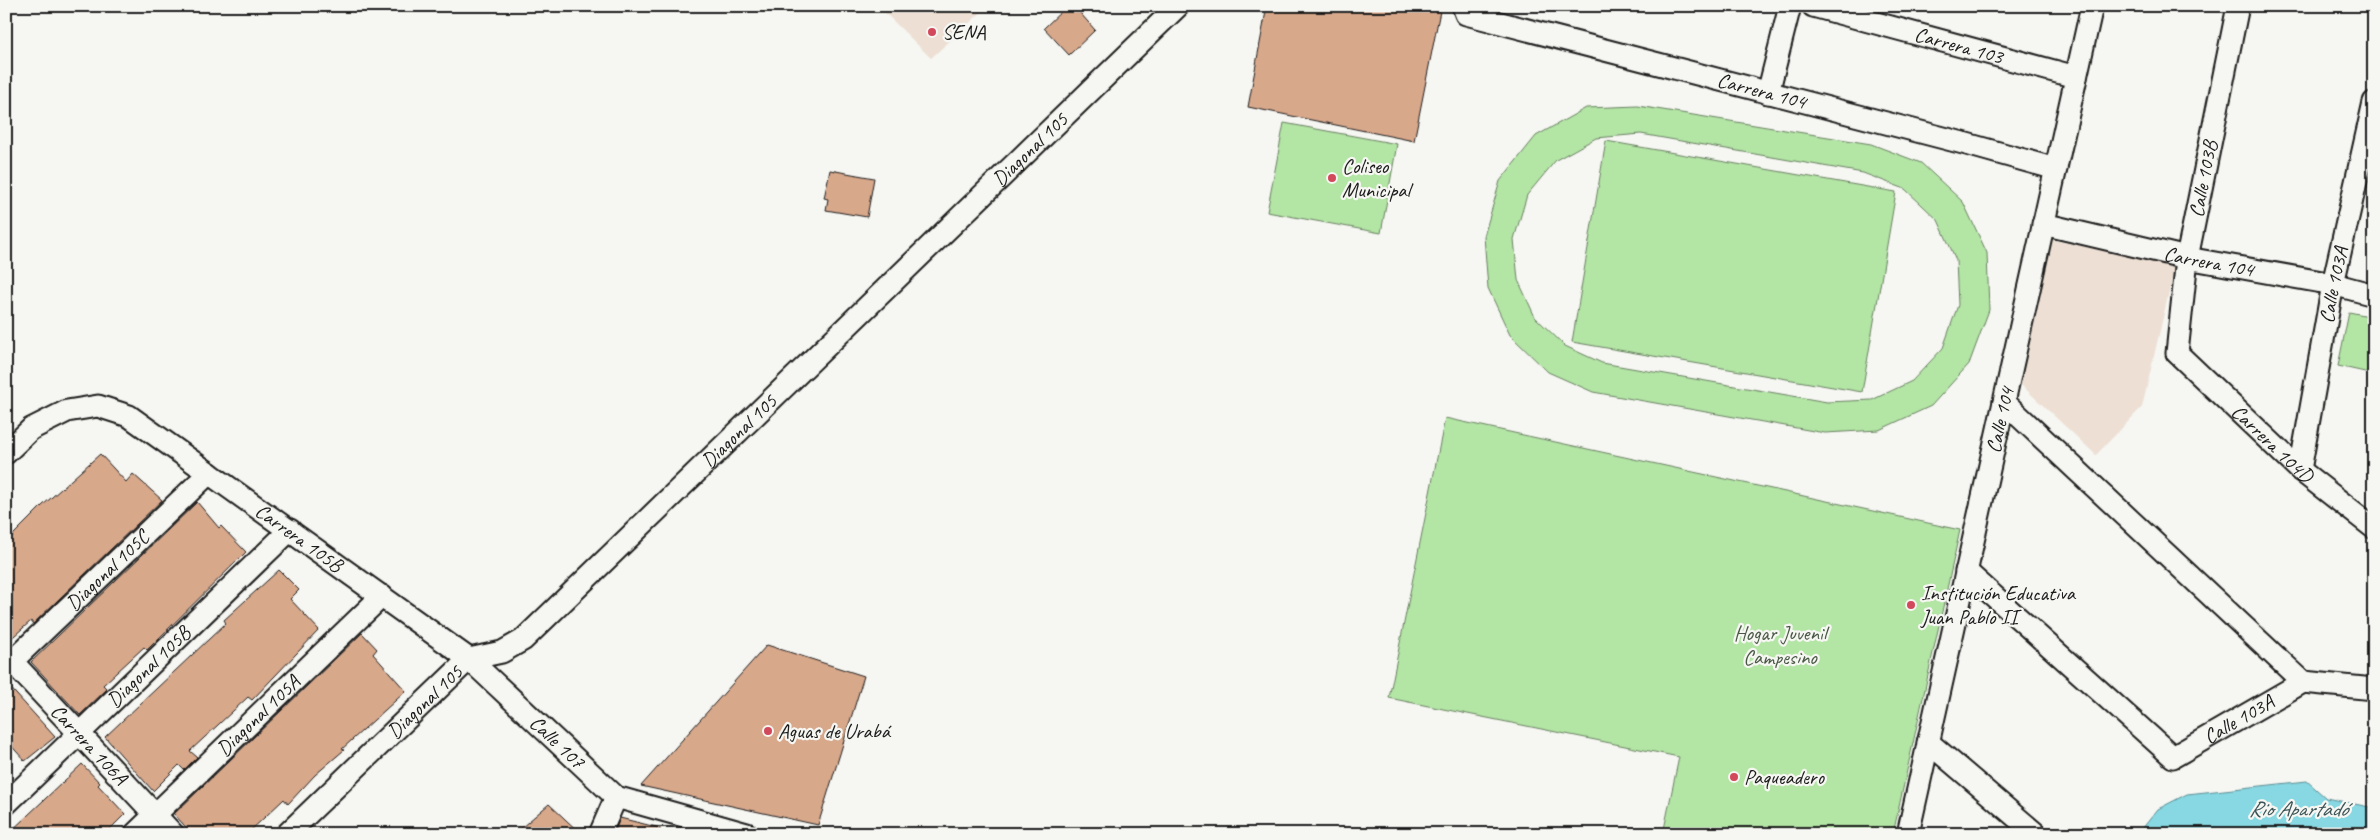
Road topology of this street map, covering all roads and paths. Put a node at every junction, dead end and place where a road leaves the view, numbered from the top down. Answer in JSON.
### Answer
{"nodes":[{"id":1,"x":1178,"y":6,"type":"edge"},
{"id":2,"x":1790,"y":6,"type":"edge"},
{"id":3,"x":1813,"y":6,"type":"edge"},
{"id":4,"x":2092,"y":6,"type":"edge"},
{"id":5,"x":2238,"y":6,"type":"edge"},
{"id":6,"x":1464,"y":10,"type":"edge"},
{"id":7,"x":2076,"y":77,"type":"junction"},
{"id":8,"x":1768,"y":93,"type":"junction"},
{"id":9,"x":2374,"y":102,"type":"edge"},
{"id":10,"x":2056,"y":169,"type":"junction"},
{"id":11,"x":2043,"y":224,"type":"junction"},
{"id":12,"x":2187,"y":258,"type":"junction"},
{"id":13,"x":2333,"y":284,"type":"junction"},
{"id":14,"x":2374,"y":294,"type":"edge"},
{"id":15,"x":2177,"y":353,"type":"joint"},
{"id":16,"x":2004,"y":402,"type":"junction"},
{"id":17,"x":6,"y":453,"type":"edge"},
{"id":18,"x":2300,"y":470,"type":"junction"},
{"id":19,"x":209,"y":473,"type":"junction"},
{"id":20,"x":2374,"y":528,"type":"edge"},
{"id":21,"x":290,"y":530,"type":"junction"},
{"id":22,"x":1966,"y":571,"type":"junction"},
{"id":23,"x":382,"y":596,"type":"junction"},
{"id":24,"x":469,"y":659,"type":"junction"},
{"id":25,"x":8,"y":661,"type":"edge"},
{"id":26,"x":2303,"y":682,"type":"junction"},
{"id":27,"x":2374,"y":689,"type":"edge"},
{"id":28,"x":79,"y":734,"type":"junction"},
{"id":29,"x":1928,"y":742,"type":"junction"},
{"id":30,"x":616,"y":798,"type":"junction"},
{"id":31,"x":6,"y":804,"type":"edge"},
{"id":32,"x":155,"y":814,"type":"junction"},
{"id":33,"x":308,"y":826,"type":"edge"},
{"id":34,"x":135,"y":834,"type":"edge"},
{"id":35,"x":173,"y":834,"type":"edge"},
{"id":36,"x":287,"y":834,"type":"edge"},
{"id":37,"x":600,"y":834,"type":"edge"},
{"id":38,"x":747,"y":834,"type":"edge"},
{"id":39,"x":1908,"y":834,"type":"edge"},
{"id":40,"x":2036,"y":834,"type":"edge"}],
"edges":[{"from":1,"to":24,"type":"street","name":"Diagonal 105"},
{"from":2,"to":8,"type":"street"},
{"from":3,"to":7,"type":"street","name":"Carrera 103"},
{"from":4,"to":7,"type":"street","name":"Calle 104"},
{"from":5,"to":12,"type":"street","name":"Calle 103B"},
{"from":6,"to":8,"type":"street","name":"Carrera 104"},
{"from":7,"to":10,"type":"street","name":"Calle 104"},
{"from":8,"to":10,"type":"street","name":"Carrera 104"},
{"from":9,"to":13,"type":"street","name":"Calle 103A"},
{"from":10,"to":11,"type":"street","name":"Calle 104"},
{"from":11,"to":12,"type":"street","name":"Carrera 104"},
{"from":11,"to":16,"type":"street","name":"Calle 104"},
{"from":12,"to":13,"type":"street","name":"Carrera 104"},
{"from":12,"to":15,"type":"street","name":"Calle 103B"},
{"from":13,"to":14,"type":"street","name":"Carrera 104"},
{"from":13,"to":18,"type":"street","name":"Calle 103A"},
{"from":15,"to":18,"type":"street","name":"Carrera 104D"},
{"from":16,"to":22,"type":"street","name":"Calle 104"},
{"from":16,"to":26,"type":"street"},
{"from":17,"to":19,"type":"street","name":"Carrera 105B"},
{"from":18,"to":20,"type":"street","name":"Carrera 104D"},
{"from":19,"to":21,"type":"street","name":"Carrera 105B"},
{"from":19,"to":25,"type":"street","name":"Diagonal 105C"},
{"from":21,"to":23,"type":"street","name":"Carrera 105B"},
{"from":21,"to":28,"type":"street","name":"Diagonal 105B"},
{"from":22,"to":26,"type":"street","name":"Calle 103A"},
{"from":22,"to":29,"type":"street","name":"Calle 104"},
{"from":23,"to":24,"type":"street","name":"Carrera 105B"},
{"from":23,"to":32,"type":"street","name":"Diagonal 105A"},
{"from":24,"to":30,"type":"street","name":"Calle 107"},
{"from":24,"to":33,"type":"street","name":"Diagonal 105"},
{"from":25,"to":28,"type":"street","name":"Carrera 106A"},
{"from":26,"to":27,"type":"street"},
{"from":28,"to":31,"type":"street","name":"Diagonal 105B"},
{"from":28,"to":32,"type":"street","name":"Carrera 106A"},
{"from":29,"to":39,"type":"street","name":"Calle 104"},
{"from":29,"to":40,"type":"street"},
{"from":30,"to":37,"type":"street"},
{"from":30,"to":38,"type":"street"},
{"from":32,"to":34,"type":"street","name":"Diagonal 105A"},
{"from":32,"to":35,"type":"street","name":"Carrera 106A"},
{"from":33,"to":36,"type":"street","name":"Diagonal 105"}]}
